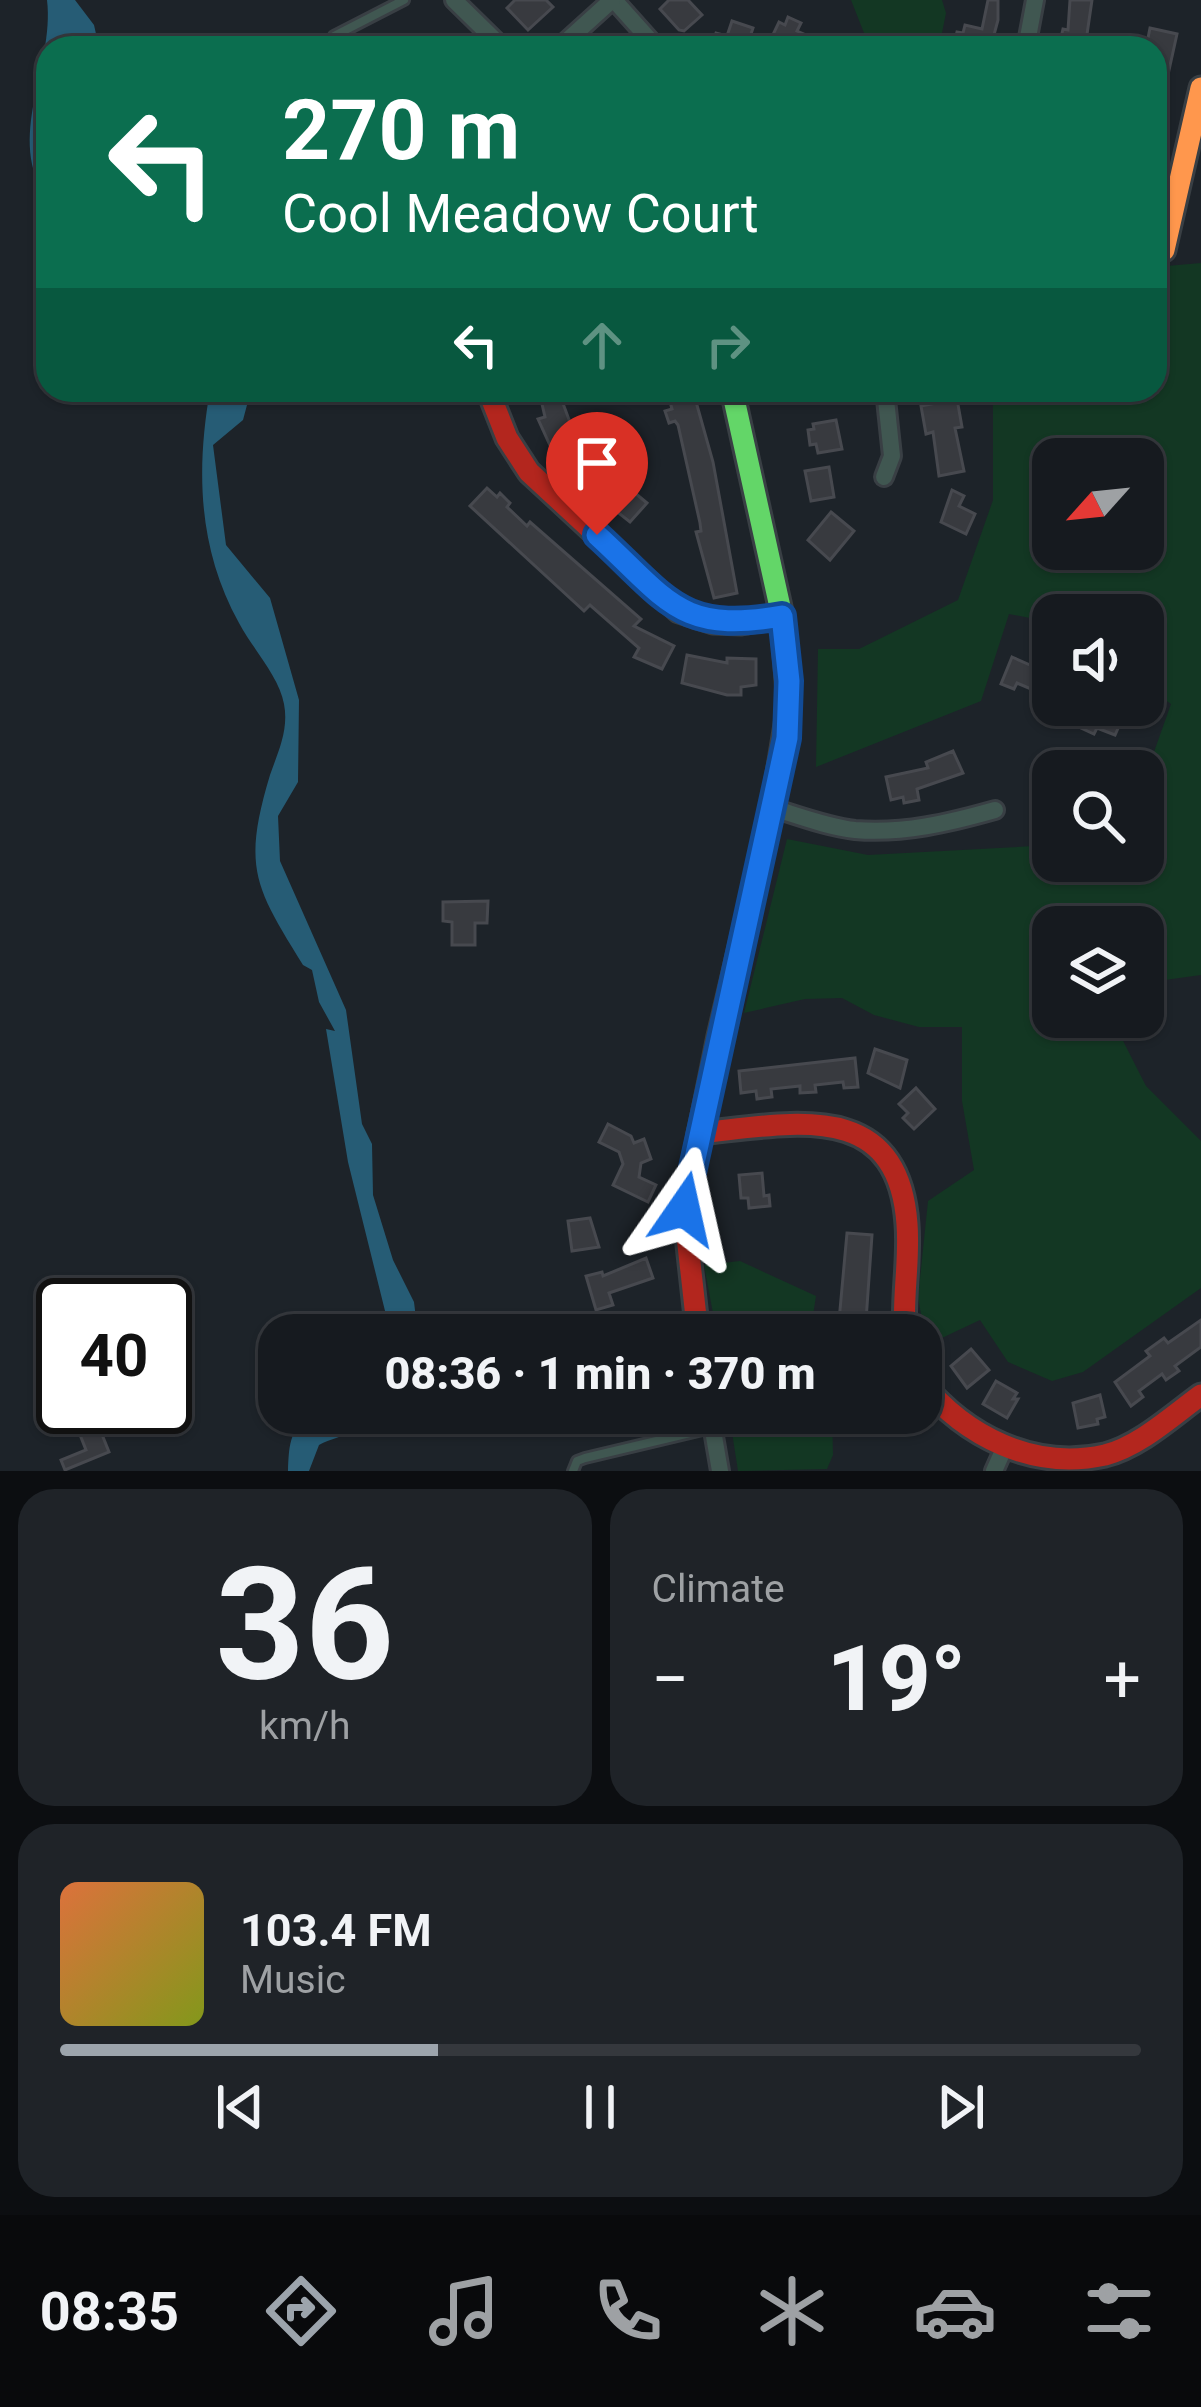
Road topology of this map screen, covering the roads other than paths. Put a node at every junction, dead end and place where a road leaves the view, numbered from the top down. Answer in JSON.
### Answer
{"nodes":[{"id":1,"x":404,"y":0,"type":"edge"},
{"id":2,"x":454,"y":0,"type":"edge"},
{"id":3,"x":613,"y":0,"type":"edge"},
{"id":4,"x":1035,"y":0,"type":"edge"},
{"id":5,"x":334,"y":36,"type":"edge"},
{"id":6,"x":490,"y":36,"type":"edge"},
{"id":7,"x":572,"y":36,"type":"edge"},
{"id":8,"x":646,"y":36,"type":"edge"},
{"id":9,"x":1028,"y":36,"type":"edge"},
{"id":10,"x":1201,"y":88,"type":"edge"},
{"id":11,"x":1167,"y":237,"type":"edge"},
{"id":12,"x":493,"y":402,"type":"edge"},
{"id":13,"x":735,"y":402,"type":"edge"},
{"id":14,"x":886,"y":402,"type":"edge"},
{"id":15,"x":884,"y":476,"type":"dead end"},
{"id":16,"x":782,"y":616,"type":"junction"},
{"id":17,"x":773,"y":808,"type":"junction"},
{"id":18,"x":995,"y":810,"type":"dead end"},
{"id":19,"x":699,"y":1133,"type":"junction"},
{"id":20,"x":696,"y":1314,"type":"edge"},
{"id":21,"x":902,"y":1314,"type":"edge"},
{"id":22,"x":1201,"y":1395,"type":"edge"},
{"id":23,"x":942,"y":1406,"type":"edge"},
{"id":24,"x":665,"y":1434,"type":"edge"},
{"id":25,"x":714,"y":1434,"type":"edge"},
{"id":26,"x":998,"y":1462,"type":"edge"},
{"id":27,"x":573,"y":1471,"type":"edge"},
{"id":28,"x":720,"y":1471,"type":"edge"}],
"edges":[{"from":1,"to":5,"type":"lane"},
{"from":2,"to":6,"type":"street"},
{"from":3,"to":7,"type":"street"},
{"from":3,"to":8,"type":"street"},
{"from":4,"to":9,"type":"street"},
{"from":10,"to":11,"type":"street"},
{"from":12,"to":16,"type":"street"},
{"from":13,"to":16,"type":"street"},
{"from":14,"to":15,"type":"street"},
{"from":16,"to":17,"type":"street"},
{"from":17,"to":18,"type":"street"},
{"from":17,"to":19,"type":"street"},
{"from":19,"to":20,"type":"street"},
{"from":19,"to":21,"type":"street"},
{"from":22,"to":26,"type":"street"},
{"from":23,"to":26,"type":"street"},
{"from":24,"to":27,"type":"lane"},
{"from":25,"to":28,"type":"street"}]}
